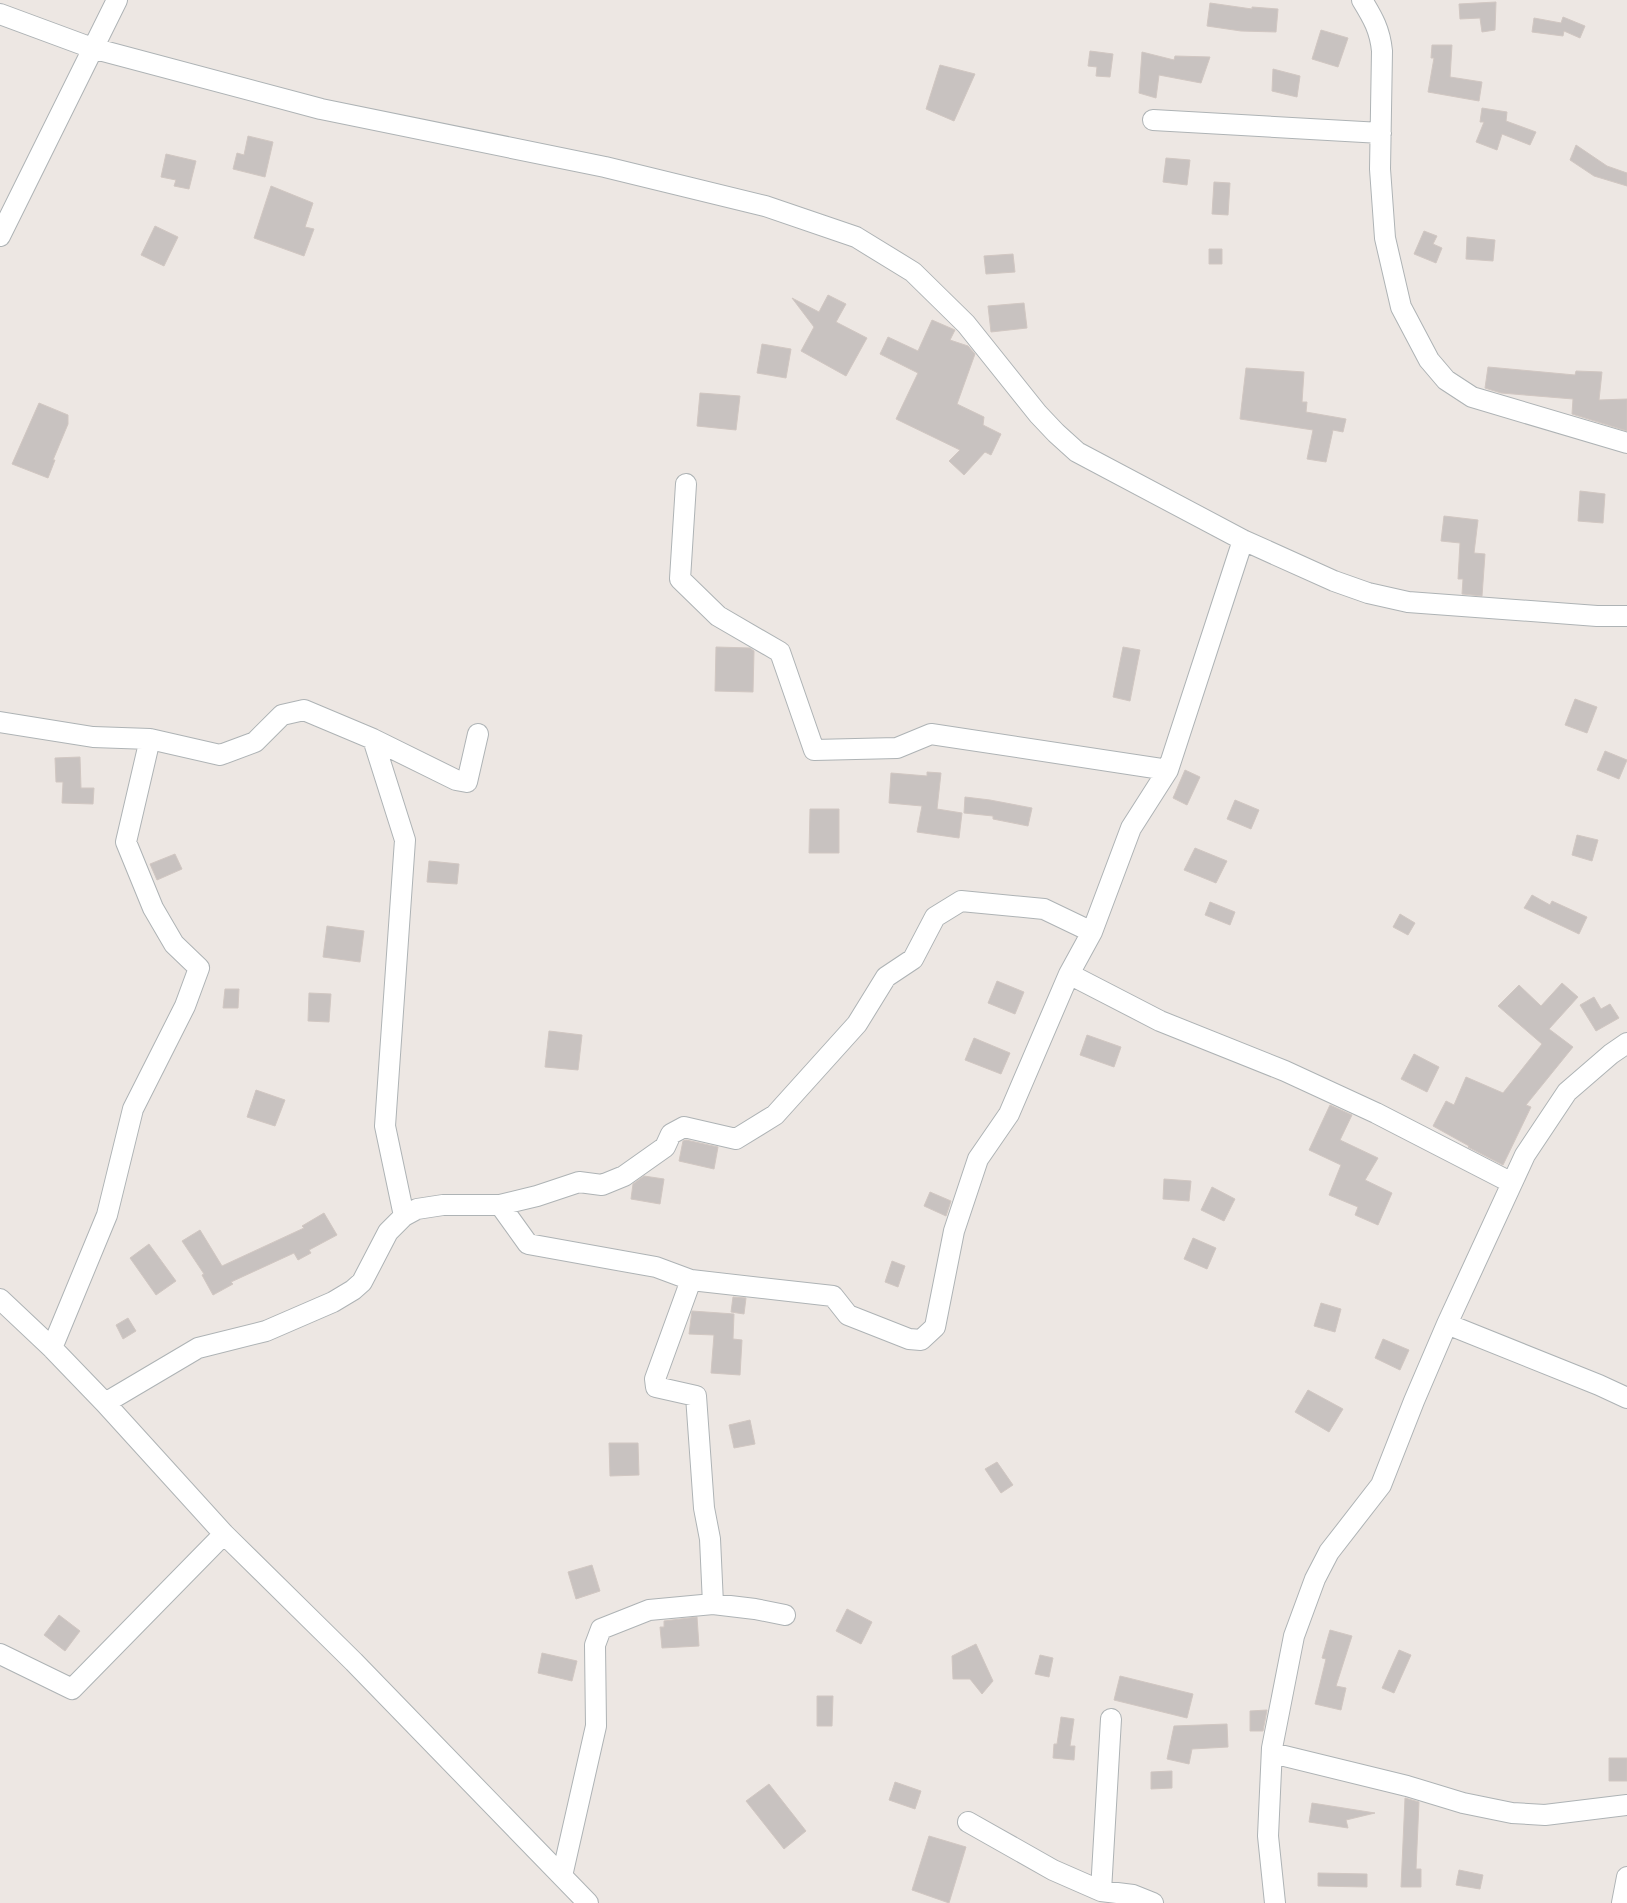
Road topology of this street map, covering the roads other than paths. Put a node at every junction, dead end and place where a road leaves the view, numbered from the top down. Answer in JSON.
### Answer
{"nodes":[{"id":1,"x":117,"y":0,"type":"edge"},
{"id":2,"x":1362,"y":0,"type":"edge"},
{"id":3,"x":0,"y":14,"type":"edge"},
{"id":4,"x":92,"y":48,"type":"junction"},
{"id":5,"x":1153,"y":120,"type":"dead end"},
{"id":6,"x":1381,"y":133,"type":"junction"},
{"id":7,"x":0,"y":236,"type":"edge"},
{"id":8,"x":1627,"y":443,"type":"edge"},
{"id":9,"x":686,"y":484,"type":"dead end"},
{"id":10,"x":1244,"y":540,"type":"junction"},
{"id":11,"x":1627,"y":616,"type":"edge"},
{"id":12,"x":0,"y":722,"type":"edge"},
{"id":13,"x":478,"y":734,"type":"dead end"},
{"id":14,"x":373,"y":739,"type":"junction"},
{"id":15,"x":150,"y":740,"type":"junction"},
{"id":16,"x":1168,"y":770,"type":"junction"},
{"id":17,"x":1092,"y":932,"type":"junction"},
{"id":18,"x":1069,"y":974,"type":"junction"},
{"id":19,"x":1627,"y":1044,"type":"edge"},
{"id":20,"x":1512,"y":1183,"type":"junction"},
{"id":21,"x":500,"y":1205,"type":"junction"},
{"id":22,"x":404,"y":1216,"type":"junction"},
{"id":23,"x":691,"y":1280,"type":"junction"},
{"id":24,"x":0,"y":1299,"type":"edge"},
{"id":25,"x":1447,"y":1324,"type":"junction"},
{"id":26,"x":52,"y":1348,"type":"junction"},
{"id":27,"x":1627,"y":1398,"type":"edge"},
{"id":28,"x":105,"y":1403,"type":"junction"},
{"id":29,"x":224,"y":1534,"type":"junction"},
{"id":30,"x":713,"y":1604,"type":"junction"},
{"id":31,"x":785,"y":1615,"type":"dead end"},
{"id":32,"x":0,"y":1654,"type":"edge"},
{"id":33,"x":1111,"y":1719,"type":"dead end"},
{"id":34,"x":1272,"y":1753,"type":"junction"},
{"id":35,"x":1627,"y":1810,"type":"edge"},
{"id":36,"x":968,"y":1822,"type":"dead end"},
{"id":37,"x":562,"y":1876,"type":"junction"},
{"id":38,"x":1627,"y":1877,"type":"edge"},
{"id":39,"x":1101,"y":1891,"type":"junction"},
{"id":40,"x":588,"y":1903,"type":"edge"},
{"id":41,"x":1153,"y":1903,"type":"edge"},
{"id":42,"x":1275,"y":1903,"type":"edge"},
{"id":43,"x":1622,"y":1903,"type":"edge"}],
"edges":[{"from":1,"to":4,"type":"street"},
{"from":2,"to":6,"type":"street"},
{"from":3,"to":4,"type":"street"},
{"from":4,"to":7,"type":"street"},
{"from":4,"to":10,"type":"street"},
{"from":5,"to":6,"type":"street"},
{"from":6,"to":8,"type":"street"},
{"from":9,"to":16,"type":"street"},
{"from":10,"to":11,"type":"street"},
{"from":10,"to":16,"type":"street"},
{"from":12,"to":15,"type":"street"},
{"from":13,"to":14,"type":"street"},
{"from":14,"to":15,"type":"street"},
{"from":14,"to":22,"type":"street"},
{"from":15,"to":26,"type":"street"},
{"from":16,"to":17,"type":"street"},
{"from":17,"to":18,"type":"street"},
{"from":17,"to":21,"type":"street"},
{"from":18,"to":20,"type":"street"},
{"from":18,"to":23,"type":"street"},
{"from":19,"to":20,"type":"street"},
{"from":20,"to":25,"type":"street"},
{"from":21,"to":22,"type":"street"},
{"from":21,"to":23,"type":"street"},
{"from":22,"to":28,"type":"street"},
{"from":23,"to":30,"type":"street"},
{"from":24,"to":26,"type":"street"},
{"from":25,"to":27,"type":"street"},
{"from":25,"to":34,"type":"street"},
{"from":26,"to":28,"type":"street"},
{"from":28,"to":29,"type":"street"},
{"from":29,"to":32,"type":"street"},
{"from":29,"to":37,"type":"street"},
{"from":30,"to":31,"type":"street"},
{"from":30,"to":37,"type":"street"},
{"from":33,"to":39,"type":"street"},
{"from":34,"to":35,"type":"street"},
{"from":34,"to":42,"type":"street"},
{"from":36,"to":39,"type":"street"},
{"from":37,"to":40,"type":"street"},
{"from":38,"to":43,"type":"street"},
{"from":39,"to":41,"type":"street"}]}
